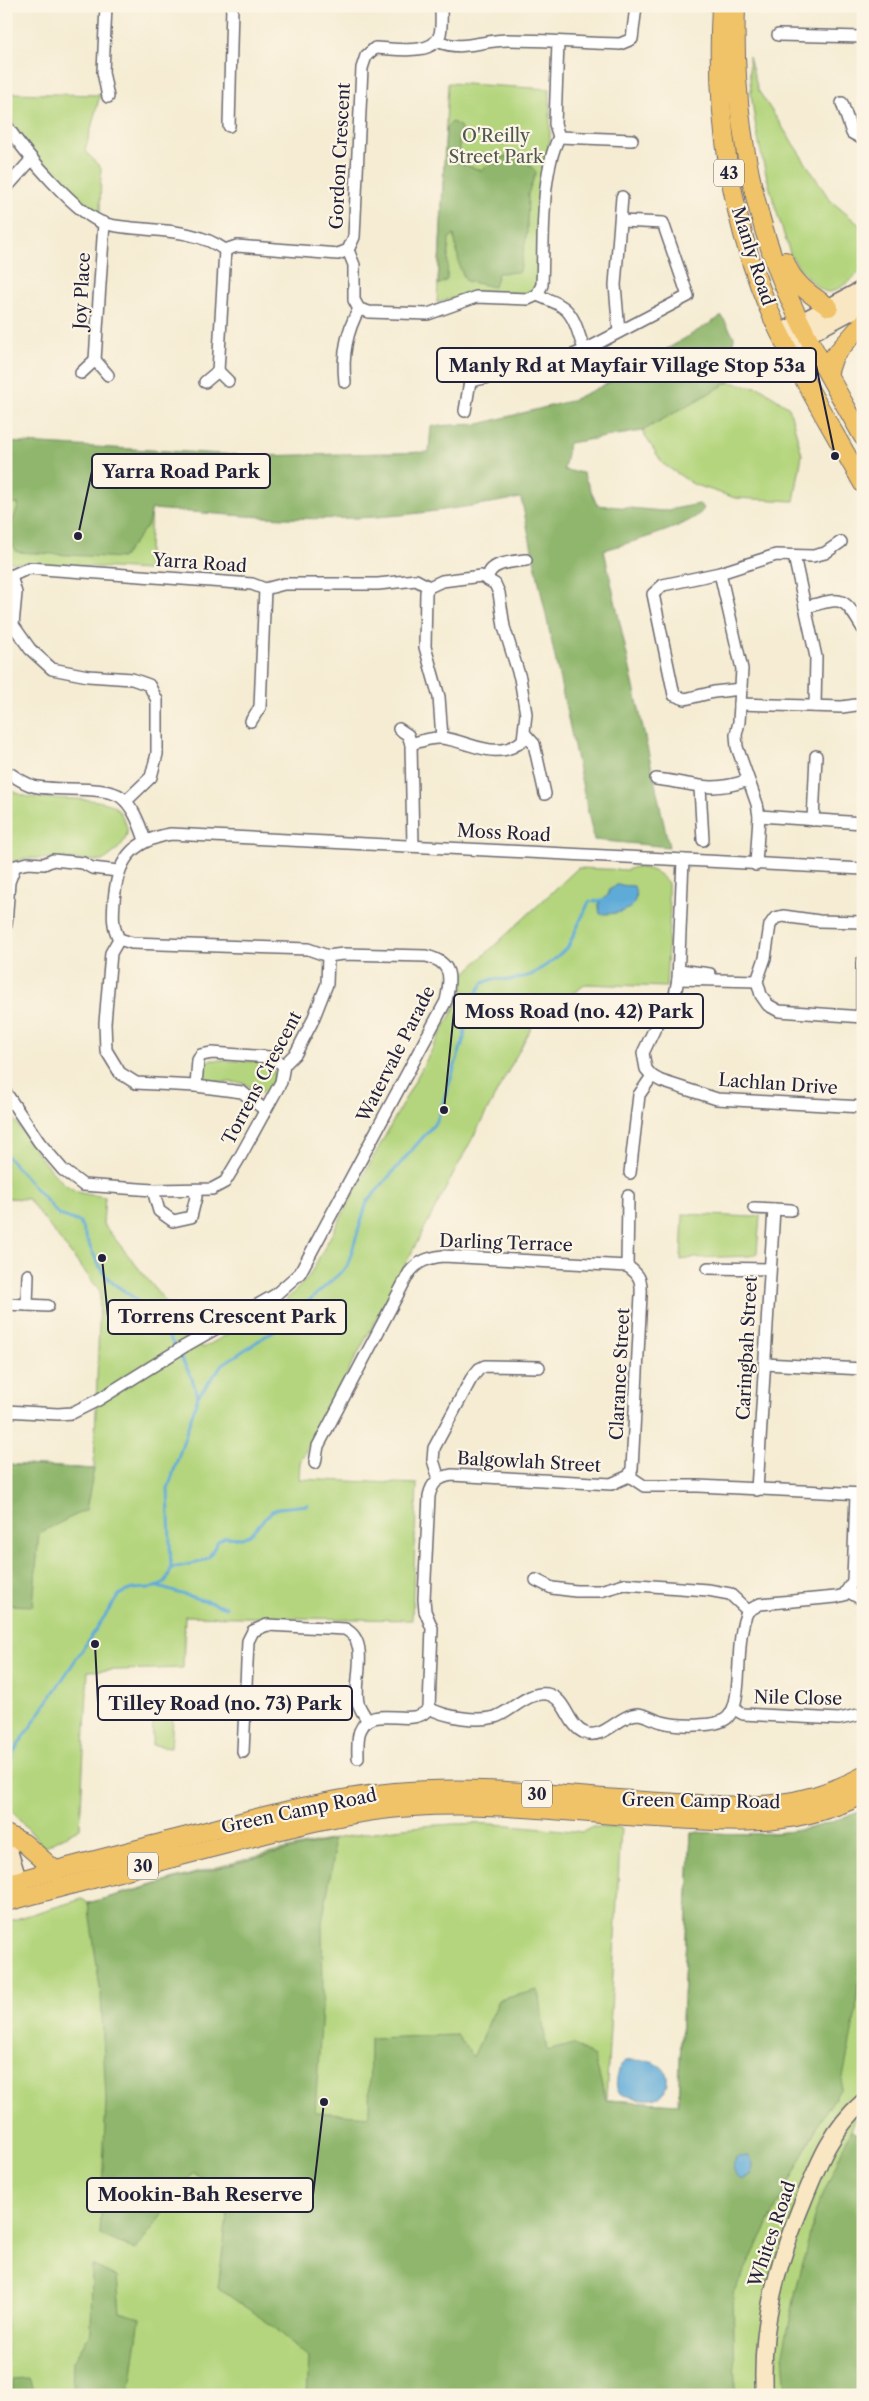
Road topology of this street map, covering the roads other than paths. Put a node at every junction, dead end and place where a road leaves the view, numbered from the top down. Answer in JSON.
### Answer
{"nodes":[{"id":1,"x":106,"y":6,"type":"edge"},
{"id":2,"x":232,"y":6,"type":"edge"},
{"id":3,"x":442,"y":6,"type":"edge"},
{"id":4,"x":636,"y":6,"type":"edge"},
{"id":5,"x":720,"y":6,"type":"edge"},
{"id":6,"x":736,"y":6,"type":"edge"},
{"id":7,"x":778,"y":35,"type":"dead end"},
{"id":8,"x":863,"y":37,"type":"edge"},
{"id":9,"x":437,"y":41,"type":"junction"},
{"id":10,"x":558,"y":42,"type":"junction"},
{"id":11,"x":108,"y":97,"type":"dead end"},
{"id":12,"x":842,"y":103,"type":"dead end"},
{"id":13,"x":6,"y":125,"type":"edge"},
{"id":14,"x":229,"y":126,"type":"dead end"},
{"id":15,"x":559,"y":137,"type":"junction"},
{"id":16,"x":863,"y":139,"type":"edge"},
{"id":17,"x":632,"y":140,"type":"dead end"},
{"id":18,"x":32,"y":159,"type":"junction"},
{"id":19,"x":752,"y":184,"type":"junction"},
{"id":20,"x":6,"y":188,"type":"edge"},
{"id":21,"x":622,"y":198,"type":"dead end"},
{"id":22,"x":621,"y":220,"type":"junction"},
{"id":23,"x":104,"y":223,"type":"junction"},
{"id":24,"x":225,"y":250,"type":"junction"},
{"id":25,"x":348,"y":250,"type":"junction"},
{"id":26,"x":863,"y":289,"type":"edge"},
{"id":27,"x":537,"y":295,"type":"junction"},
{"id":28,"x":863,"y":305,"type":"edge"},
{"id":29,"x":829,"y":308,"type":"junction"},
{"id":30,"x":359,"y":309,"type":"junction"},
{"id":31,"x":863,"y":324,"type":"edge"},
{"id":32,"x":804,"y":329,"type":"junction"},
{"id":33,"x":619,"y":332,"type":"junction"},
{"id":34,"x":784,"y":339,"type":"junction"},
{"id":35,"x":585,"y":350,"type":"junction"},
{"id":36,"x":467,"y":354,"type":"dead end"},
{"id":37,"x":95,"y":360,"type":"junction"},
{"id":38,"x":218,"y":371,"type":"junction"},
{"id":39,"x":81,"y":373,"type":"dead end"},
{"id":40,"x":828,"y":374,"type":"junction"},
{"id":41,"x":108,"y":375,"type":"dead end"},
{"id":42,"x":470,"y":380,"type":"junction"},
{"id":43,"x":228,"y":381,"type":"dead end"},
{"id":44,"x":205,"y":382,"type":"dead end"},
{"id":45,"x":345,"y":382,"type":"dead end"},
{"id":46,"x":465,"y":411,"type":"dead end"},
{"id":47,"x":863,"y":437,"type":"edge"},
{"id":48,"x":863,"y":484,"type":"edge"},
{"id":49,"x":841,"y":542,"type":"dead end"},
{"id":50,"x":794,"y":556,"type":"junction"},
{"id":51,"x":526,"y":560,"type":"dead end"},
{"id":52,"x":720,"y":573,"type":"junction"},
{"id":53,"x":9,"y":575,"type":"edge"},
{"id":54,"x":488,"y":578,"type":"junction"},
{"id":55,"x":429,"y":587,"type":"junction"},
{"id":56,"x":265,"y":589,"type":"junction"},
{"id":57,"x":805,"y":607,"type":"junction"},
{"id":58,"x":863,"y":629,"type":"edge"},
{"id":59,"x":740,"y":689,"type":"junction"},
{"id":60,"x":740,"y":704,"type":"junction"},
{"id":61,"x":863,"y":704,"type":"edge"},
{"id":62,"x":815,"y":706,"type":"junction"},
{"id":63,"x":251,"y":721,"type":"dead end"},
{"id":64,"x":399,"y":729,"type":"dead end"},
{"id":65,"x":525,"y":734,"type":"junction"},
{"id":66,"x":442,"y":738,"type":"junction"},
{"id":67,"x":411,"y":744,"type":"junction"},
{"id":68,"x":816,"y":756,"type":"dead end"},
{"id":69,"x":6,"y":771,"type":"edge"},
{"id":70,"x":656,"y":779,"type":"dead end"},
{"id":71,"x":748,"y":780,"type":"junction"},
{"id":72,"x":700,"y":788,"type":"junction"},
{"id":73,"x":545,"y":794,"type":"dead end"},
{"id":74,"x":126,"y":801,"type":"junction"},
{"id":75,"x":758,"y":816,"type":"junction"},
{"id":76,"x":813,"y":820,"type":"junction"},
{"id":77,"x":863,"y":823,"type":"edge"},
{"id":78,"x":145,"y":840,"type":"junction"},
{"id":79,"x":703,"y":840,"type":"dead end"},
{"id":80,"x":413,"y":846,"type":"junction"},
{"id":81,"x":683,"y":860,"type":"junction"},
{"id":82,"x":756,"y":865,"type":"junction"},
{"id":83,"x":863,"y":869,"type":"edge"},
{"id":84,"x":118,"y":871,"type":"junction"},
{"id":85,"x":863,"y":922,"type":"edge"},
{"id":86,"x":6,"y":925,"type":"edge"},
{"id":87,"x":119,"y":939,"type":"junction"},
{"id":88,"x":328,"y":956,"type":"junction"},
{"id":89,"x":862,"y":962,"type":"edge"},
{"id":90,"x":679,"y":975,"type":"junction"},
{"id":91,"x":757,"y":981,"type":"junction"},
{"id":92,"x":862,"y":1017,"type":"edge"},
{"id":93,"x":284,"y":1064,"type":"junction"},
{"id":94,"x":652,"y":1076,"type":"junction"},
{"id":95,"x":196,"y":1086,"type":"junction"},
{"id":96,"x":6,"y":1093,"type":"edge"},
{"id":97,"x":863,"y":1107,"type":"edge"},
{"id":98,"x":265,"y":1110,"type":"junction"},
{"id":99,"x":630,"y":1173,"type":"dead end"},
{"id":100,"x":153,"y":1190,"type":"junction"},
{"id":101,"x":195,"y":1191,"type":"junction"},
{"id":102,"x":628,"y":1196,"type":"dead end"},
{"id":103,"x":754,"y":1208,"type":"dead end"},
{"id":104,"x":774,"y":1209,"type":"junction"},
{"id":105,"x":791,"y":1210,"type":"dead end"},
{"id":106,"x":627,"y":1266,"type":"junction"},
{"id":107,"x":708,"y":1268,"type":"dead end"},
{"id":108,"x":769,"y":1269,"type":"junction"},
{"id":109,"x":638,"y":1273,"type":"joint"},
{"id":110,"x":28,"y":1275,"type":"dead end"},
{"id":111,"x":6,"y":1304,"type":"edge"},
{"id":112,"x":27,"y":1305,"type":"junction"},
{"id":113,"x":48,"y":1306,"type":"dead end"},
{"id":114,"x":764,"y":1364,"type":"junction"},
{"id":115,"x":539,"y":1367,"type":"dead end"},
{"id":116,"x":863,"y":1369,"type":"edge"},
{"id":117,"x":6,"y":1411,"type":"edge"},
{"id":118,"x":315,"y":1463,"type":"dead end"},
{"id":119,"x":629,"y":1476,"type":"junction"},
{"id":120,"x":439,"y":1478,"type":"junction"},
{"id":121,"x":757,"y":1490,"type":"junction"},
{"id":122,"x":859,"y":1494,"type":"edge"},
{"id":123,"x":536,"y":1580,"type":"dead end"},
{"id":124,"x":848,"y":1591,"type":"junction"},
{"id":125,"x":863,"y":1600,"type":"edge"},
{"id":126,"x":748,"y":1611,"type":"junction"},
{"id":127,"x":429,"y":1708,"type":"junction"},
{"id":128,"x":734,"y":1709,"type":"junction"},
{"id":129,"x":863,"y":1714,"type":"edge"},
{"id":130,"x":368,"y":1721,"type":"junction"},
{"id":131,"x":243,"y":1752,"type":"dead end"},
{"id":132,"x":358,"y":1758,"type":"dead end"},
{"id":133,"x":863,"y":1776,"type":"edge"},
{"id":134,"x":863,"y":1796,"type":"edge"},
{"id":135,"x":6,"y":1834,"type":"edge"},
{"id":136,"x":6,"y":1841,"type":"edge"},
{"id":137,"x":56,"y":1871,"type":"junction"},
{"id":138,"x":14,"y":1891,"type":"edge"},
{"id":139,"x":863,"y":2102,"type":"edge"},
{"id":140,"x":764,"y":2395,"type":"edge"}],
"edges":[{"from":1,"to":11,"type":"street"},
{"from":2,"to":14,"type":"street"},
{"from":3,"to":9,"type":"street"},
{"from":4,"to":10,"type":"street"},
{"from":5,"to":34,"type":"main road","name":"Manly Road","number":"43"},
{"from":6,"to":19,"type":"main road","name":"Manly Road","number":"43"},
{"from":7,"to":8,"type":"street"},
{"from":9,"to":10,"type":"street"},
{"from":9,"to":25,"type":"street","name":"Gordon Crescent"},
{"from":10,"to":15,"type":"street"},
{"from":12,"to":16,"type":"street"},
{"from":13,"to":18,"type":"street"},
{"from":15,"to":17,"type":"street"},
{"from":15,"to":27,"type":"street"},
{"from":18,"to":20,"type":"street"},
{"from":18,"to":23,"type":"street"},
{"from":19,"to":29,"type":"main road"},
{"from":19,"to":32,"type":"main road","name":"Manly Road","number":"43"},
{"from":21,"to":22,"type":"street"},
{"from":22,"to":33,"type":"street"},
{"from":22,"to":33,"type":"street"},
{"from":23,"to":24,"type":"street"},
{"from":23,"to":37,"type":"street","name":"Joy Place"},
{"from":24,"to":25,"type":"street","name":"Gordon Crescent"},
{"from":24,"to":38,"type":"street"},
{"from":25,"to":30,"type":"street"},
{"from":26,"to":29,"type":"street"},
{"from":27,"to":30,"type":"street"},
{"from":27,"to":35,"type":"street"},
{"from":28,"to":32,"type":"street"},
{"from":29,"to":32,"type":"street"},
{"from":30,"to":45,"type":"street"},
{"from":31,"to":40,"type":"main road"},
{"from":32,"to":34,"type":"street"},
{"from":32,"to":40,"type":"main road","name":"Manly Road","number":"43"},
{"from":33,"to":35,"type":"street"},
{"from":34,"to":48,"type":"main road","name":"Manly Road","number":"43"},
{"from":35,"to":42,"type":"street"},
{"from":36,"to":42,"type":"street"},
{"from":37,"to":39,"type":"street"},
{"from":37,"to":41,"type":"street"},
{"from":38,"to":43,"type":"street"},
{"from":38,"to":44,"type":"street"},
{"from":40,"to":47,"type":"main road","name":"Manly Road","number":"43"},
{"from":42,"to":46,"type":"street"},
{"from":49,"to":50,"type":"street"},
{"from":50,"to":52,"type":"street"},
{"from":50,"to":57,"type":"street"},
{"from":51,"to":54,"type":"street"},
{"from":52,"to":59,"type":"street"},
{"from":52,"to":59,"type":"street"},
{"from":53,"to":56,"type":"street","name":"Yarra Road"},
{"from":53,"to":74,"type":"street"},
{"from":54,"to":55,"type":"street"},
{"from":54,"to":65,"type":"street"},
{"from":55,"to":56,"type":"street","name":"Yarra Road"},
{"from":55,"to":66,"type":"street"},
{"from":56,"to":63,"type":"street"},
{"from":57,"to":58,"type":"street"},
{"from":57,"to":62,"type":"street"},
{"from":59,"to":60,"type":"street"},
{"from":60,"to":62,"type":"street"},
{"from":60,"to":71,"type":"street"},
{"from":61,"to":62,"type":"street"},
{"from":64,"to":67,"type":"street"},
{"from":65,"to":66,"type":"street"},
{"from":65,"to":73,"type":"street"},
{"from":66,"to":67,"type":"street"},
{"from":67,"to":80,"type":"street"},
{"from":68,"to":76,"type":"street"},
{"from":69,"to":74,"type":"street"},
{"from":70,"to":72,"type":"street"},
{"from":71,"to":72,"type":"street"},
{"from":71,"to":75,"type":"street"},
{"from":72,"to":79,"type":"street"},
{"from":74,"to":78,"type":"street"},
{"from":75,"to":76,"type":"street"},
{"from":75,"to":82,"type":"street"},
{"from":76,"to":77,"type":"street"},
{"from":78,"to":80,"type":"street","name":"Moss Road"},
{"from":78,"to":84,"type":"street"},
{"from":80,"to":81,"type":"street","name":"Moss Road"},
{"from":81,"to":82,"type":"street","name":"Moss Road"},
{"from":81,"to":90,"type":"street"},
{"from":82,"to":83,"type":"street","name":"Moss Road"},
{"from":84,"to":86,"type":"street"},
{"from":84,"to":87,"type":"street"},
{"from":85,"to":91,"type":"street"},
{"from":87,"to":88,"type":"street","name":"Watervale Parade"},
{"from":87,"to":95,"type":"street"},
{"from":88,"to":93,"type":"street","name":"Torrens Crescent"},
{"from":88,"to":117,"type":"street","name":"Watervale Parade"},
{"from":89,"to":92,"type":"street"},
{"from":90,"to":91,"type":"street"},
{"from":90,"to":94,"type":"street"},
{"from":91,"to":92,"type":"street"},
{"from":93,"to":95,"type":"street"},
{"from":93,"to":98,"type":"street","name":"Torrens Crescent"},
{"from":94,"to":97,"type":"street","name":"Lachlan Drive"},
{"from":94,"to":99,"type":"street"},
{"from":95,"to":98,"type":"street"},
{"from":96,"to":100,"type":"street","name":"Torrens Crescent"},
{"from":98,"to":101,"type":"street","name":"Torrens Crescent"},
{"from":100,"to":101,"type":"street","name":"Torrens Crescent"},
{"from":100,"to":101,"type":"street"},
{"from":102,"to":106,"type":"street"},
{"from":103,"to":104,"type":"street"},
{"from":104,"to":105,"type":"street"},
{"from":104,"to":108,"type":"street","name":"Caringbah Street"},
{"from":106,"to":109,"type":"street","name":"Darling Terrace"},
{"from":106,"to":118,"type":"street","name":"Darling Terrace"},
{"from":107,"to":108,"type":"street"},
{"from":108,"to":114,"type":"street","name":"Caringbah Street"},
{"from":109,"to":119,"type":"street","name":"Clarance Street"},
{"from":110,"to":112,"type":"street"},
{"from":111,"to":112,"type":"street"},
{"from":112,"to":113,"type":"street"},
{"from":114,"to":116,"type":"street"},
{"from":114,"to":121,"type":"street","name":"Caringbah Street"},
{"from":115,"to":120,"type":"street"},
{"from":119,"to":120,"type":"street","name":"Balgowlah Street"},
{"from":119,"to":121,"type":"street"},
{"from":120,"to":127,"type":"street","name":"Balgowlah Street"},
{"from":121,"to":122,"type":"street"},
{"from":122,"to":124,"type":"street"},
{"from":123,"to":126,"type":"street"},
{"from":124,"to":125,"type":"street"},
{"from":124,"to":126,"type":"street"},
{"from":126,"to":128,"type":"street"},
{"from":127,"to":128,"type":"street"},
{"from":127,"to":130,"type":"street"},
{"from":128,"to":129,"type":"street","name":"Nile Close"},
{"from":130,"to":131,"type":"street"},
{"from":130,"to":132,"type":"street"},
{"from":133,"to":137,"type":"main road","name":"Green Camp Road","number":"30"},
{"from":134,"to":138,"type":"main road","name":"Green Camp Road","number":"30"},
{"from":135,"to":137,"type":"main road"},
{"from":136,"to":138,"type":"street"},
{"from":137,"to":138,"type":"main road","name":"Green Camp Road","number":"30"},
{"from":139,"to":140,"type":"street","name":"Whites Road"}]}
